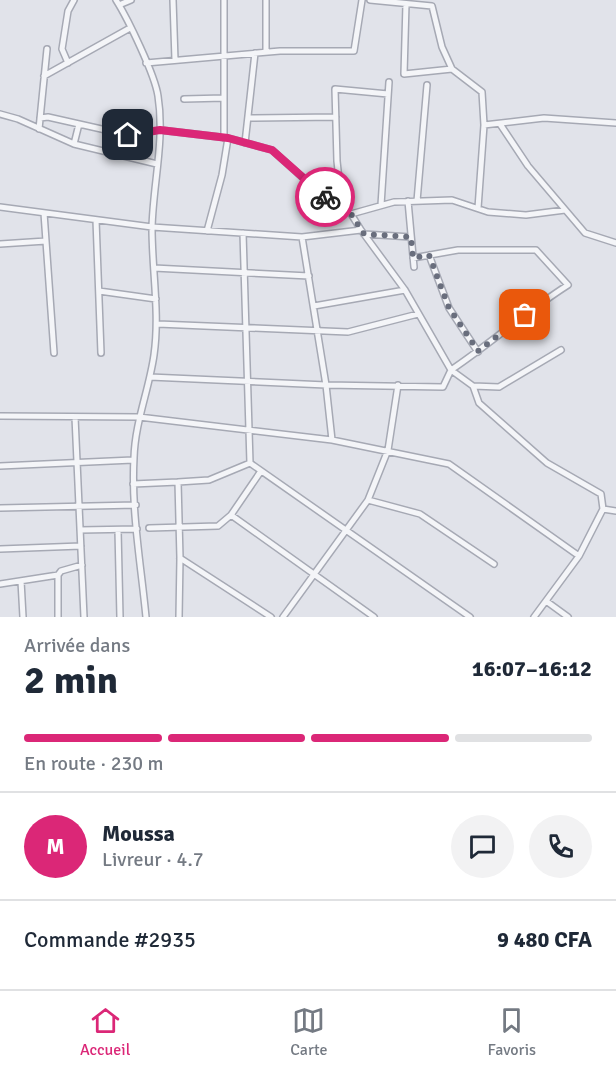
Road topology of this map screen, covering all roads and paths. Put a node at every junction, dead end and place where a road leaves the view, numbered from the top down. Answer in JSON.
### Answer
{"nodes":[{"id":1,"x":74,"y":0,"type":"edge"},
{"id":2,"x":130,"y":0,"type":"edge"},
{"id":3,"x":173,"y":0,"type":"edge"},
{"id":4,"x":224,"y":0,"type":"edge"},
{"id":5,"x":266,"y":0,"type":"edge"},
{"id":6,"x":362,"y":0,"type":"edge"},
{"id":7,"x":369,"y":0,"type":"edge"},
{"id":8,"x":118,"y":2,"type":"edge"},
{"id":9,"x":431,"y":3,"type":"edge"},
{"id":10,"x":406,"y":4,"type":"junction"},
{"id":11,"x":130,"y":28,"type":"junction"},
{"id":12,"x":47,"y":48,"type":"dead end"},
{"id":13,"x":255,"y":52,"type":"junction"},
{"id":14,"x":266,"y":52,"type":"junction"},
{"id":15,"x":224,"y":56,"type":"junction"},
{"id":16,"x":175,"y":60,"type":"junction"},
{"id":17,"x":68,"y":63,"type":"junction"},
{"id":18,"x":146,"y":63,"type":"junction"},
{"id":19,"x":452,"y":69,"type":"junction"},
{"id":20,"x":44,"y":76,"type":"junction"},
{"id":21,"x":389,"y":82,"type":"dead end"},
{"id":22,"x":427,"y":85,"type":"dead end"},
{"id":23,"x":388,"y":94,"type":"junction"},
{"id":24,"x":224,"y":98,"type":"junction"},
{"id":25,"x":184,"y":99,"type":"dead end"},
{"id":26,"x":0,"y":114,"type":"edge"},
{"id":27,"x":336,"y":117,"type":"junction"},
{"id":28,"x":40,"y":118,"type":"junction"},
{"id":29,"x":248,"y":118,"type":"junction"},
{"id":30,"x":616,"y":123,"type":"edge"},
{"id":31,"x":79,"y":124,"type":"junction"},
{"id":32,"x":500,"y":124,"type":"junction"},
{"id":33,"x":484,"y":125,"type":"junction"},
{"id":34,"x":39,"y":129,"type":"junction"},
{"id":35,"x":160,"y":130,"type":"junction"},
{"id":36,"x":128,"y":135,"type":"junction"},
{"id":37,"x":226,"y":138,"type":"junction"},
{"id":38,"x":245,"y":143,"type":"junction"},
{"id":39,"x":74,"y":144,"type":"junction"},
{"id":40,"x":123,"y":156,"type":"junction"},
{"id":41,"x":157,"y":164,"type":"junction"},
{"id":42,"x":408,"y":201,"type":"junction"},
{"id":43,"x":417,"y":201,"type":"junction"},
{"id":44,"x":381,"y":205,"type":"junction"},
{"id":45,"x":0,"y":207,"type":"edge"},
{"id":46,"x":342,"y":208,"type":"junction"},
{"id":47,"x":477,"y":208,"type":"junction"},
{"id":48,"x":565,"y":210,"type":"junction"},
{"id":49,"x":44,"y":213,"type":"junction"},
{"id":50,"x":351,"y":214,"type":"junction"},
{"id":51,"x":96,"y":220,"type":"junction"},
{"id":52,"x":152,"y":227,"type":"junction"},
{"id":53,"x":207,"y":231,"type":"junction"},
{"id":54,"x":363,"y":232,"type":"junction"},
{"id":55,"x":243,"y":233,"type":"junction"},
{"id":56,"x":302,"y":237,"type":"junction"},
{"id":57,"x":411,"y":237,"type":"junction"},
{"id":58,"x":46,"y":241,"type":"junction"},
{"id":59,"x":616,"y":243,"type":"edge"},
{"id":60,"x":0,"y":244,"type":"edge"},
{"id":61,"x":429,"y":255,"type":"junction"},
{"id":62,"x":413,"y":258,"type":"junction"},
{"id":63,"x":414,"y":267,"type":"dead end"},
{"id":64,"x":154,"y":268,"type":"junction"},
{"id":65,"x":244,"y":273,"type":"junction"},
{"id":66,"x":309,"y":276,"type":"junction"},
{"id":67,"x":405,"y":290,"type":"junction"},
{"id":68,"x":99,"y":291,"type":"junction"},
{"id":69,"x":156,"y":299,"type":"junction"},
{"id":70,"x":314,"y":306,"type":"junction"},
{"id":71,"x":418,"y":314,"type":"junction"},
{"id":72,"x":158,"y":324,"type":"junction"},
{"id":73,"x":245,"y":327,"type":"junction"},
{"id":74,"x":317,"y":330,"type":"junction"},
{"id":75,"x":561,"y":350,"type":"dead end"},
{"id":76,"x":478,"y":351,"type":"junction"},
{"id":77,"x":54,"y":352,"type":"dead end"},
{"id":78,"x":101,"y":353,"type":"dead end"},
{"id":79,"x":451,"y":370,"type":"junction"},
{"id":80,"x":150,"y":377,"type":"junction"},
{"id":81,"x":247,"y":381,"type":"junction"},
{"id":82,"x":398,"y":384,"type":"junction"},
{"id":83,"x":326,"y":385,"type":"junction"},
{"id":84,"x":473,"y":386,"type":"junction"},
{"id":85,"x":0,"y":416,"type":"edge"},
{"id":86,"x":75,"y":417,"type":"junction"},
{"id":87,"x":139,"y":417,"type":"junction"},
{"id":88,"x":249,"y":430,"type":"junction"},
{"id":89,"x":332,"y":440,"type":"junction"},
{"id":90,"x":388,"y":450,"type":"junction"},
{"id":91,"x":134,"y":460,"type":"junction"},
{"id":92,"x":77,"y":462,"type":"junction"},
{"id":93,"x":250,"y":462,"type":"junction"},
{"id":94,"x":0,"y":466,"type":"edge"},
{"id":95,"x":261,"y":471,"type":"junction"},
{"id":96,"x":178,"y":482,"type":"junction"},
{"id":97,"x":133,"y":484,"type":"junction"},
{"id":98,"x":368,"y":500,"type":"junction"},
{"id":99,"x":136,"y":505,"type":"junction"},
{"id":100,"x":79,"y":506,"type":"junction"},
{"id":101,"x":0,"y":508,"type":"edge"},
{"id":102,"x":603,"y":509,"type":"junction"},
{"id":103,"x":616,"y":511,"type":"edge"},
{"id":104,"x":231,"y":515,"type":"junction"},
{"id":105,"x":180,"y":526,"type":"junction"},
{"id":106,"x":149,"y":528,"type":"dead end"},
{"id":107,"x":80,"y":530,"type":"junction"},
{"id":108,"x":118,"y":530,"type":"junction"},
{"id":109,"x":137,"y":530,"type":"junction"},
{"id":110,"x":346,"y":530,"type":"junction"},
{"id":111,"x":81,"y":546,"type":"junction"},
{"id":112,"x":0,"y":549,"type":"edge"},
{"id":113,"x":579,"y":556,"type":"junction"},
{"id":114,"x":180,"y":558,"type":"junction"},
{"id":115,"x":494,"y":564,"type":"dead end"},
{"id":116,"x":81,"y":565,"type":"junction"},
{"id":117,"x":314,"y":574,"type":"junction"},
{"id":118,"x":57,"y":575,"type":"junction"},
{"id":119,"x":21,"y":581,"type":"junction"},
{"id":120,"x":0,"y":584,"type":"edge"},
{"id":121,"x":546,"y":601,"type":"junction"},
{"id":122,"x":23,"y":617,"type":"edge"},
{"id":123,"x":58,"y":617,"type":"edge"},
{"id":124,"x":84,"y":617,"type":"edge"},
{"id":125,"x":120,"y":617,"type":"edge"},
{"id":126,"x":146,"y":617,"type":"edge"},
{"id":127,"x":179,"y":617,"type":"edge"},
{"id":128,"x":271,"y":617,"type":"edge"},
{"id":129,"x":283,"y":617,"type":"edge"},
{"id":130,"x":374,"y":617,"type":"edge"},
{"id":131,"x":470,"y":617,"type":"edge"},
{"id":132,"x":534,"y":617,"type":"edge"},
{"id":133,"x":568,"y":617,"type":"edge"}],
"edges":[{"from":1,"to":17,"type":"street"},
{"from":2,"to":8,"type":"street"},
{"from":3,"to":16,"type":"street"},
{"from":4,"to":15,"type":"street"},
{"from":5,"to":14,"type":"street"},
{"from":6,"to":14,"type":"street"},
{"from":7,"to":10,"type":"street"},
{"from":8,"to":11,"type":"street"},
{"from":9,"to":10,"type":"street"},
{"from":9,"to":19,"type":"street"},
{"from":10,"to":19,"type":"street"},
{"from":11,"to":17,"type":"street"},
{"from":11,"to":18,"type":"street"},
{"from":12,"to":20,"type":"street"},
{"from":13,"to":14,"type":"street"},
{"from":13,"to":15,"type":"street"},
{"from":13,"to":29,"type":"street"},
{"from":15,"to":16,"type":"street"},
{"from":15,"to":24,"type":"street"},
{"from":16,"to":18,"type":"street"},
{"from":17,"to":20,"type":"street"},
{"from":18,"to":35,"type":"street"},
{"from":19,"to":33,"type":"street"},
{"from":20,"to":28,"type":"street"},
{"from":21,"to":23,"type":"street"},
{"from":22,"to":43,"type":"street"},
{"from":23,"to":27,"type":"street"},
{"from":23,"to":44,"type":"street"},
{"from":24,"to":25,"type":"street"},
{"from":24,"to":37,"type":"street"},
{"from":26,"to":34,"type":"street"},
{"from":27,"to":29,"type":"street"},
{"from":27,"to":46,"type":"street"},
{"from":28,"to":31,"type":"street"},
{"from":28,"to":34,"type":"street"},
{"from":29,"to":38,"type":"street"},
{"from":30,"to":32,"type":"street"},
{"from":31,"to":36,"type":"street"},
{"from":31,"to":39,"type":"street"},
{"from":32,"to":33,"type":"street"},
{"from":32,"to":48,"type":"street"},
{"from":33,"to":47,"type":"street"},
{"from":34,"to":39,"type":"street"},
{"from":35,"to":36,"type":"street"},
{"from":35,"to":37,"type":"street"},
{"from":35,"to":41,"type":"street"},
{"from":36,"to":40,"type":"street"},
{"from":37,"to":38,"type":"street"},
{"from":37,"to":53,"type":"street"},
{"from":38,"to":46,"type":"street"},
{"from":39,"to":40,"type":"street"},
{"from":40,"to":41,"type":"street"},
{"from":41,"to":52,"type":"street"},
{"from":42,"to":43,"type":"street"},
{"from":42,"to":44,"type":"street"},
{"from":42,"to":57,"type":"street"},
{"from":43,"to":47,"type":"street"},
{"from":44,"to":50,"type":"street"},
{"from":45,"to":49,"type":"street"},
{"from":46,"to":50,"type":"street"},
{"from":47,"to":48,"type":"street"},
{"from":48,"to":59,"type":"street"},
{"from":49,"to":51,"type":"street"},
{"from":49,"to":58,"type":"street"},
{"from":50,"to":54,"type":"street"},
{"from":51,"to":52,"type":"street"},
{"from":51,"to":68,"type":"street"},
{"from":52,"to":53,"type":"street"},
{"from":52,"to":64,"type":"street"},
{"from":53,"to":55,"type":"street"},
{"from":54,"to":56,"type":"street"},
{"from":54,"to":57,"type":"street"},
{"from":54,"to":67,"type":"street"},
{"from":55,"to":56,"type":"street"},
{"from":55,"to":65,"type":"street"},
{"from":56,"to":66,"type":"street"},
{"from":57,"to":62,"type":"street"},
{"from":58,"to":60,"type":"street"},
{"from":58,"to":77,"type":"street"},
{"from":61,"to":62,"type":"street"},
{"from":61,"to":76,"type":"street"},
{"from":61,"to":76,"type":"street"},
{"from":62,"to":63,"type":"street"},
{"from":64,"to":65,"type":"street"},
{"from":64,"to":69,"type":"street"},
{"from":65,"to":66,"type":"street"},
{"from":65,"to":73,"type":"street"},
{"from":66,"to":70,"type":"street"},
{"from":67,"to":70,"type":"street"},
{"from":67,"to":71,"type":"street"},
{"from":68,"to":69,"type":"street"},
{"from":68,"to":78,"type":"street"},
{"from":69,"to":72,"type":"street"},
{"from":70,"to":74,"type":"street"},
{"from":71,"to":74,"type":"street"},
{"from":71,"to":79,"type":"street"},
{"from":72,"to":73,"type":"street"},
{"from":72,"to":80,"type":"street"},
{"from":73,"to":74,"type":"street"},
{"from":73,"to":81,"type":"street"},
{"from":74,"to":83,"type":"street"},
{"from":75,"to":84,"type":"street"},
{"from":76,"to":79,"type":"street"},
{"from":79,"to":82,"type":"street"},
{"from":79,"to":84,"type":"street"},
{"from":80,"to":81,"type":"street"},
{"from":80,"to":87,"type":"street"},
{"from":81,"to":83,"type":"street"},
{"from":81,"to":88,"type":"street"},
{"from":82,"to":83,"type":"street"},
{"from":82,"to":90,"type":"street"},
{"from":83,"to":89,"type":"street"},
{"from":84,"to":102,"type":"street"},
{"from":85,"to":86,"type":"street"},
{"from":86,"to":87,"type":"street"},
{"from":86,"to":92,"type":"street"},
{"from":87,"to":88,"type":"street"},
{"from":87,"to":91,"type":"street"},
{"from":88,"to":89,"type":"street"},
{"from":88,"to":93,"type":"street"},
{"from":89,"to":90,"type":"street"},
{"from":90,"to":98,"type":"street"},
{"from":90,"to":113,"type":"street"},
{"from":91,"to":92,"type":"street"},
{"from":91,"to":97,"type":"street"},
{"from":92,"to":94,"type":"street"},
{"from":92,"to":100,"type":"street"},
{"from":93,"to":95,"type":"street"},
{"from":93,"to":96,"type":"street"},
{"from":95,"to":104,"type":"street"},
{"from":95,"to":110,"type":"street"},
{"from":96,"to":97,"type":"street"},
{"from":96,"to":105,"type":"street"},
{"from":97,"to":99,"type":"street"},
{"from":98,"to":110,"type":"street"},
{"from":98,"to":115,"type":"street"},
{"from":99,"to":100,"type":"street"},
{"from":99,"to":109,"type":"street"},
{"from":100,"to":101,"type":"street"},
{"from":100,"to":107,"type":"street"},
{"from":102,"to":103,"type":"street"},
{"from":102,"to":113,"type":"street"},
{"from":104,"to":105,"type":"street"},
{"from":104,"to":117,"type":"street"},
{"from":105,"to":106,"type":"street"},
{"from":105,"to":114,"type":"street"},
{"from":107,"to":108,"type":"street"},
{"from":107,"to":111,"type":"street"},
{"from":108,"to":109,"type":"street"},
{"from":108,"to":125,"type":"street"},
{"from":109,"to":126,"type":"street"},
{"from":110,"to":117,"type":"street"},
{"from":110,"to":131,"type":"street"},
{"from":111,"to":112,"type":"street"},
{"from":111,"to":116,"type":"street"},
{"from":113,"to":121,"type":"street"},
{"from":114,"to":127,"type":"street"},
{"from":114,"to":128,"type":"street"},
{"from":116,"to":118,"type":"street"},
{"from":116,"to":124,"type":"street"},
{"from":117,"to":129,"type":"street"},
{"from":117,"to":130,"type":"street"},
{"from":118,"to":119,"type":"street"},
{"from":118,"to":123,"type":"street"},
{"from":119,"to":120,"type":"street"},
{"from":119,"to":122,"type":"street"},
{"from":121,"to":132,"type":"street"},
{"from":121,"to":133,"type":"street"}]}
